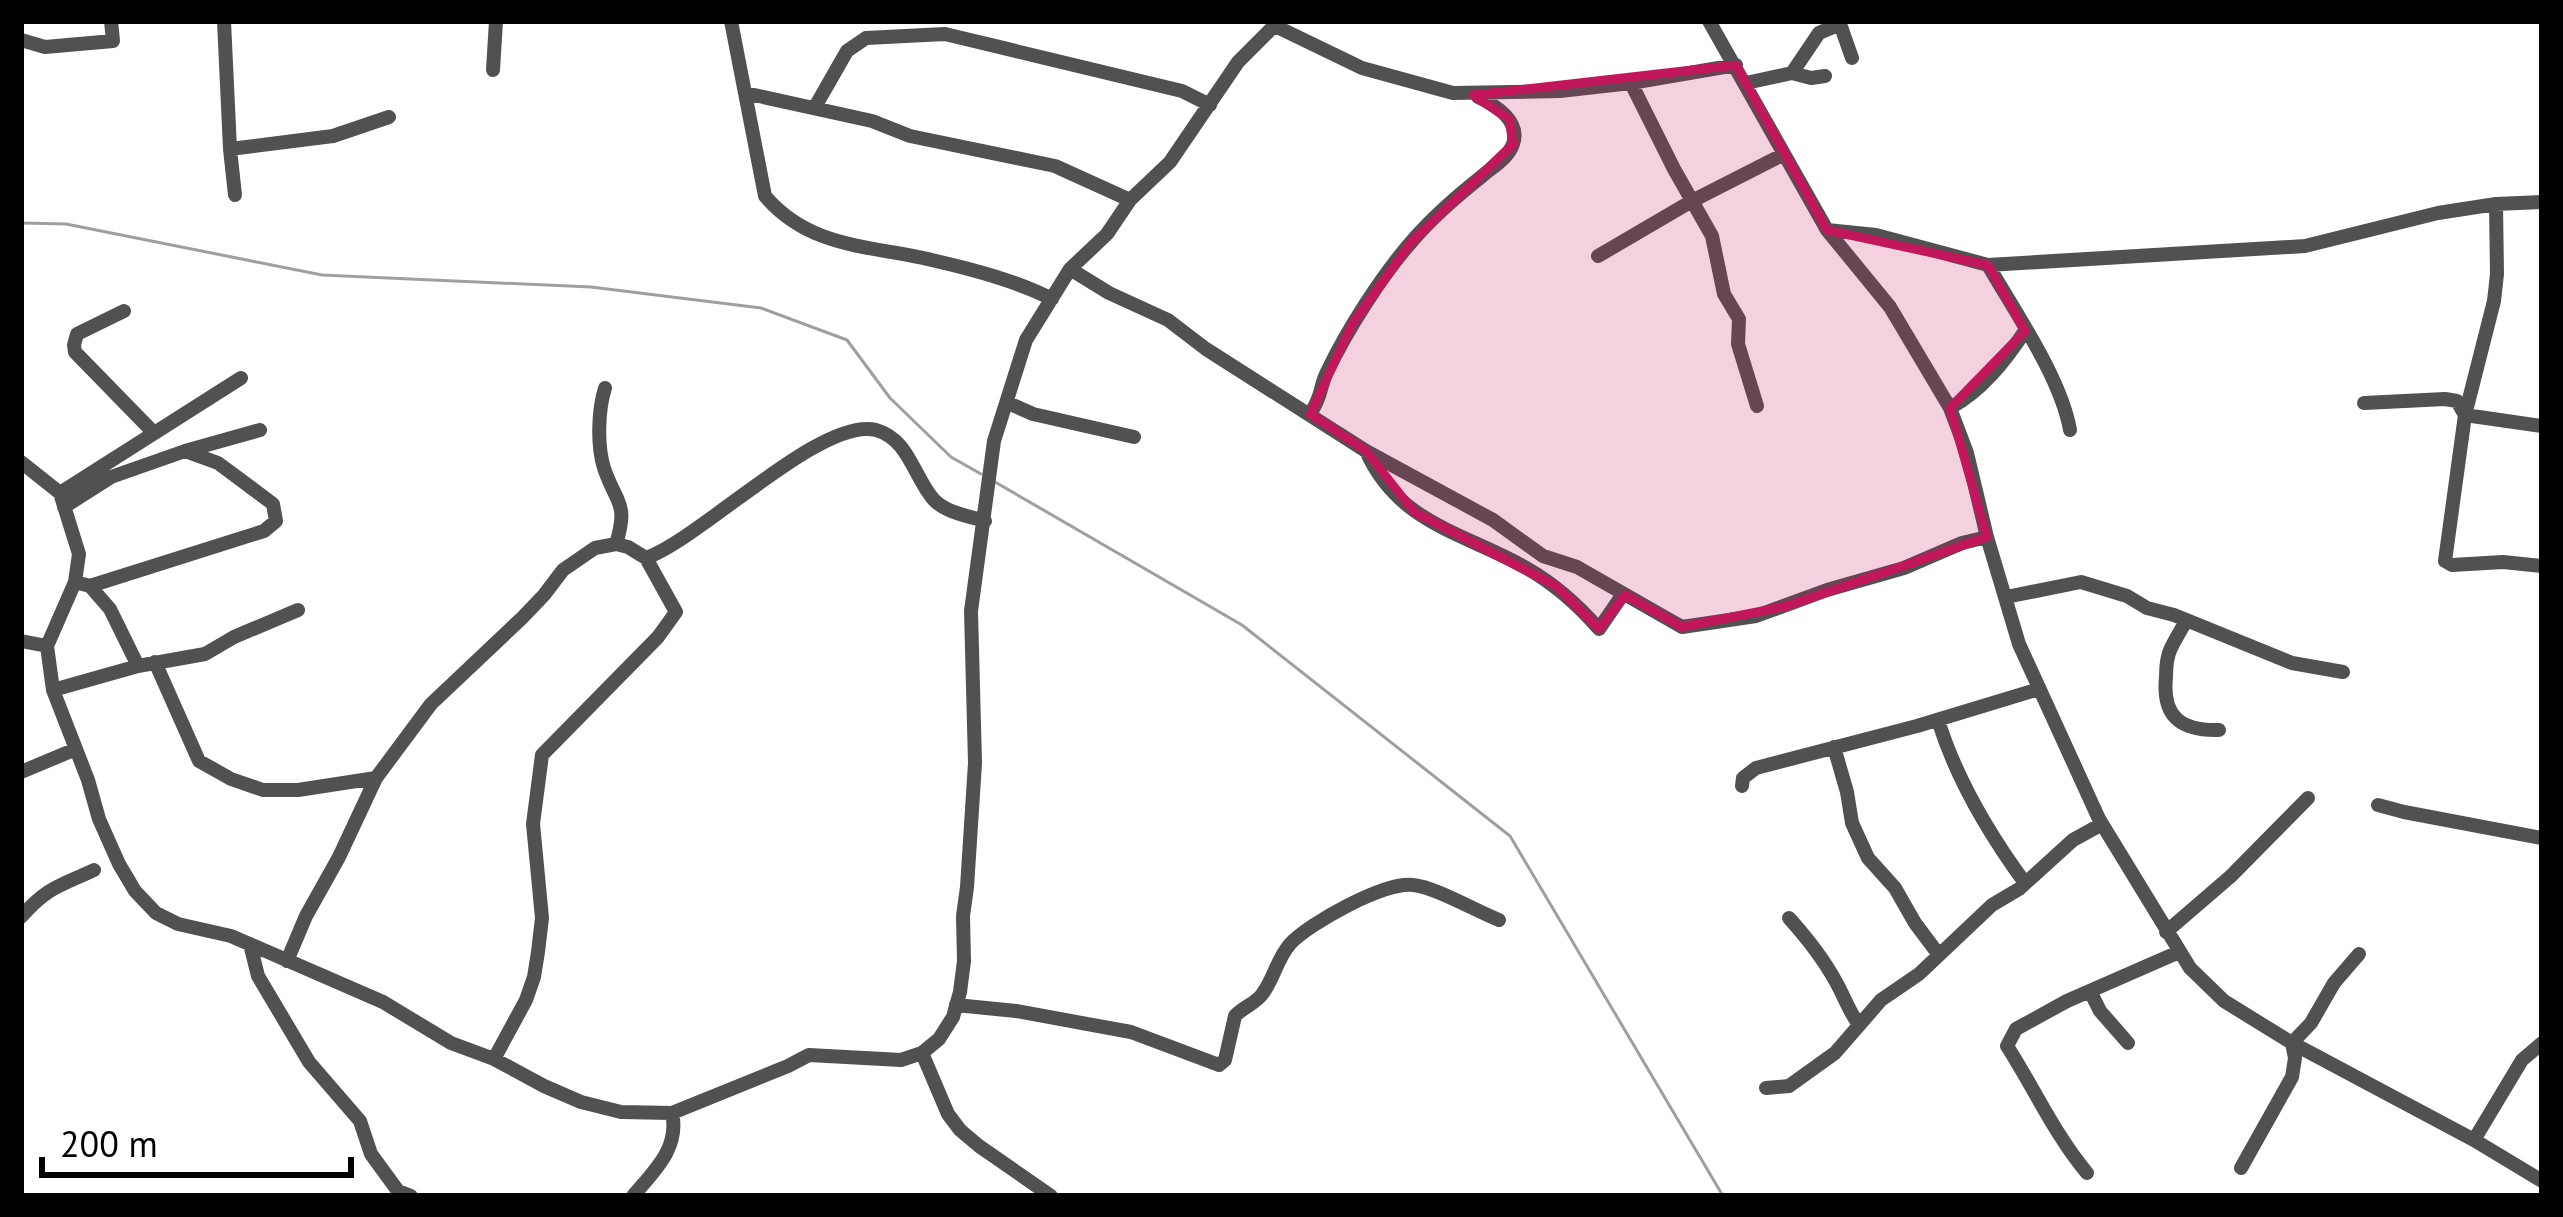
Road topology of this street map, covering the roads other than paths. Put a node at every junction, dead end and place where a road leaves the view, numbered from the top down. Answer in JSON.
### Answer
{"nodes":[{"id":1,"x":111,"y":21,"type":"edge"},
{"id":2,"x":224,"y":21,"type":"edge"},
{"id":3,"x":496,"y":21,"type":"edge"},
{"id":4,"x":731,"y":21,"type":"edge"},
{"id":5,"x":1708,"y":21,"type":"edge"},
{"id":6,"x":1839,"y":22,"type":"edge"},
{"id":7,"x":1276,"y":23,"type":"edge"},
{"id":8,"x":21,"y":40,"type":"edge"},
{"id":9,"x":1852,"y":58,"type":"dead end"},
{"id":10,"x":1736,"y":65,"type":"junction"},
{"id":11,"x":493,"y":70,"type":"dead end"},
{"id":12,"x":1792,"y":73,"type":"junction"},
{"id":13,"x":1826,"y":76,"type":"dead end"},
{"id":14,"x":1631,"y":83,"type":"junction"},
{"id":15,"x":1746,"y":83,"type":"junction"},
{"id":16,"x":745,"y":93,"type":"junction"},
{"id":17,"x":1473,"y":95,"type":"junction"},
{"id":18,"x":1210,"y":105,"type":"junction"},
{"id":19,"x":814,"y":107,"type":"junction"},
{"id":20,"x":388,"y":116,"type":"dead end"},
{"id":21,"x":230,"y":149,"type":"junction"},
{"id":22,"x":1784,"y":154,"type":"junction"},
{"id":23,"x":235,"y":195,"type":"dead end"},
{"id":24,"x":1130,"y":200,"type":"junction"},
{"id":25,"x":1692,"y":201,"type":"junction"},
{"id":26,"x":2542,"y":202,"type":"edge"},
{"id":27,"x":2496,"y":204,"type":"junction"},
{"id":28,"x":1827,"y":230,"type":"junction"},
{"id":29,"x":1598,"y":256,"type":"dead end"},
{"id":30,"x":1988,"y":265,"type":"junction"},
{"id":31,"x":1070,"y":269,"type":"junction"},
{"id":32,"x":1052,"y":299,"type":"junction"},
{"id":33,"x":124,"y":311,"type":"dead end"},
{"id":34,"x":2025,"y":331,"type":"junction"},
{"id":35,"x":241,"y":378,"type":"dead end"},
{"id":36,"x":605,"y":388,"type":"dead end"},
{"id":37,"x":1008,"y":403,"type":"junction"},
{"id":38,"x":2364,"y":404,"type":"dead end"},
{"id":39,"x":1757,"y":406,"type":"dead end"},
{"id":40,"x":1950,"y":408,"type":"junction"},
{"id":41,"x":1310,"y":414,"type":"junction"},
{"id":42,"x":2464,"y":415,"type":"junction"},
{"id":43,"x":2542,"y":426,"type":"edge"},
{"id":44,"x":260,"y":430,"type":"dead end"},
{"id":45,"x":2070,"y":430,"type":"dead end"},
{"id":46,"x":153,"y":432,"type":"junction"},
{"id":47,"x":1134,"y":437,"type":"dead end"},
{"id":48,"x":185,"y":451,"type":"junction"},
{"id":49,"x":1366,"y":451,"type":"junction"},
{"id":50,"x":21,"y":462,"type":"edge"},
{"id":51,"x":62,"y":500,"type":"junction"},
{"id":52,"x":985,"y":520,"type":"junction"},
{"id":53,"x":1987,"y":537,"type":"junction"},
{"id":54,"x":616,"y":544,"type":"junction"},
{"id":55,"x":646,"y":558,"type":"junction"},
{"id":56,"x":2542,"y":566,"type":"edge"},
{"id":57,"x":83,"y":584,"type":"junction"},
{"id":58,"x":1623,"y":594,"type":"junction"},
{"id":59,"x":2006,"y":597,"type":"junction"},
{"id":60,"x":298,"y":610,"type":"dead end"},
{"id":61,"x":2186,"y":621,"type":"junction"},
{"id":62,"x":21,"y":641,"type":"edge"},
{"id":63,"x":47,"y":646,"type":"junction"},
{"id":64,"x":155,"y":662,"type":"junction"},
{"id":65,"x":137,"y":666,"type":"junction"},
{"id":66,"x":2343,"y":672,"type":"dead end"},
{"id":67,"x":2038,"y":689,"type":"junction"},
{"id":68,"x":53,"y":690,"type":"junction"},
{"id":69,"x":1938,"y":720,"type":"junction"},
{"id":70,"x":2219,"y":730,"type":"dead end"},
{"id":71,"x":1834,"y":747,"type":"junction"},
{"id":72,"x":76,"y":749,"type":"junction"},
{"id":73,"x":21,"y":772,"type":"edge"},
{"id":74,"x":376,"y":778,"type":"junction"},
{"id":75,"x":1742,"y":787,"type":"dead end"},
{"id":76,"x":2308,"y":798,"type":"dead end"},
{"id":77,"x":2378,"y":805,"type":"dead end"},
{"id":78,"x":2102,"y":824,"type":"junction"},
{"id":79,"x":2542,"y":838,"type":"edge"},
{"id":80,"x":94,"y":870,"type":"dead end"},
{"id":81,"x":2025,"y":883,"type":"junction"},
{"id":82,"x":21,"y":917,"type":"edge"},
{"id":83,"x":1789,"y":918,"type":"dead end"},
{"id":84,"x":1498,"y":920,"type":"dead end"},
{"id":85,"x":2166,"y":932,"type":"junction"},
{"id":86,"x":250,"y":944,"type":"junction"},
{"id":87,"x":2179,"y":952,"type":"junction"},
{"id":88,"x":2359,"y":954,"type":"dead end"},
{"id":89,"x":1939,"y":955,"type":"junction"},
{"id":90,"x":287,"y":961,"type":"junction"},
{"id":91,"x":2090,"y":991,"type":"junction"},
{"id":92,"x":956,"y":1005,"type":"junction"},
{"id":93,"x":1859,"y":1025,"type":"junction"},
{"id":94,"x":2128,"y":1043,"type":"dead end"},
{"id":95,"x":2292,"y":1043,"type":"junction"},
{"id":96,"x":2542,"y":1043,"type":"edge"},
{"id":97,"x":922,"y":1052,"type":"junction"},
{"id":98,"x":494,"y":1059,"type":"junction"},
{"id":99,"x":1766,"y":1088,"type":"dead end"},
{"id":100,"x":672,"y":1113,"type":"junction"},
{"id":101,"x":2474,"y":1140,"type":"junction"},
{"id":102,"x":2241,"y":1168,"type":"dead end"},
{"id":103,"x":2087,"y":1173,"type":"dead end"},
{"id":104,"x":2542,"y":1181,"type":"edge"},
{"id":105,"x":404,"y":1194,"type":"edge"},
{"id":106,"x":633,"y":1196,"type":"edge"},
{"id":107,"x":1051,"y":1196,"type":"edge"}],
"edges":[{"from":1,"to":8,"type":"street"},
{"from":2,"to":21,"type":"street"},
{"from":3,"to":11,"type":"street"},
{"from":4,"to":16,"type":"street"},
{"from":5,"to":10,"type":"street"},
{"from":6,"to":9,"type":"street"},
{"from":6,"to":12,"type":"street"},
{"from":7,"to":17,"type":"street"},
{"from":7,"to":18,"type":"street"},
{"from":10,"to":14,"type":"street"},
{"from":10,"to":15,"type":"street"},
{"from":12,"to":13,"type":"street"},
{"from":12,"to":15,"type":"street"},
{"from":14,"to":17,"type":"street"},
{"from":14,"to":25,"type":"street"},
{"from":15,"to":22,"type":"street"},
{"from":16,"to":19,"type":"street"},
{"from":16,"to":32,"type":"street"},
{"from":17,"to":41,"type":"street"},
{"from":18,"to":19,"type":"street"},
{"from":18,"to":24,"type":"street"},
{"from":19,"to":24,"type":"street"},
{"from":20,"to":21,"type":"street"},
{"from":21,"to":23,"type":"street"},
{"from":22,"to":25,"type":"street"},
{"from":22,"to":28,"type":"street"},
{"from":24,"to":31,"type":"street"},
{"from":25,"to":29,"type":"street"},
{"from":25,"to":39,"type":"street"},
{"from":26,"to":27,"type":"street"},
{"from":27,"to":30,"type":"street"},
{"from":27,"to":42,"type":"street"},
{"from":28,"to":30,"type":"street"},
{"from":28,"to":40,"type":"street"},
{"from":30,"to":34,"type":"street"},
{"from":31,"to":32,"type":"street"},
{"from":31,"to":41,"type":"street"},
{"from":32,"to":37,"type":"street"},
{"from":33,"to":46,"type":"street"},
{"from":34,"to":40,"type":"street"},
{"from":34,"to":45,"type":"street"},
{"from":35,"to":46,"type":"street"},
{"from":36,"to":54,"type":"street"},
{"from":37,"to":47,"type":"street"},
{"from":37,"to":52,"type":"street"},
{"from":38,"to":42,"type":"street"},
{"from":40,"to":53,"type":"street"},
{"from":41,"to":49,"type":"street"},
{"from":42,"to":43,"type":"street"},
{"from":42,"to":56,"type":"street"},
{"from":44,"to":48,"type":"street"},
{"from":46,"to":51,"type":"street"},
{"from":48,"to":51,"type":"street"},
{"from":48,"to":57,"type":"street"},
{"from":49,"to":58,"type":"street"},
{"from":49,"to":58,"type":"street"},
{"from":50,"to":51,"type":"street"},
{"from":51,"to":57,"type":"street"},
{"from":52,"to":55,"type":"street"},
{"from":52,"to":92,"type":"street"},
{"from":53,"to":58,"type":"street"},
{"from":53,"to":59,"type":"street"},
{"from":54,"to":55,"type":"street"},
{"from":54,"to":74,"type":"street"},
{"from":55,"to":98,"type":"street"},
{"from":57,"to":63,"type":"street"},
{"from":57,"to":65,"type":"street"},
{"from":59,"to":61,"type":"street"},
{"from":59,"to":67,"type":"street"},
{"from":60,"to":64,"type":"street"},
{"from":61,"to":66,"type":"street"},
{"from":61,"to":70,"type":"street"},
{"from":62,"to":63,"type":"street"},
{"from":63,"to":68,"type":"street"},
{"from":64,"to":65,"type":"street"},
{"from":64,"to":74,"type":"street"},
{"from":65,"to":68,"type":"street"},
{"from":67,"to":69,"type":"street"},
{"from":67,"to":78,"type":"street"},
{"from":68,"to":72,"type":"street"},
{"from":69,"to":71,"type":"street"},
{"from":69,"to":81,"type":"street"},
{"from":71,"to":75,"type":"street"},
{"from":71,"to":89,"type":"street"},
{"from":72,"to":73,"type":"street"},
{"from":72,"to":86,"type":"street"},
{"from":74,"to":90,"type":"street"},
{"from":76,"to":85,"type":"street"},
{"from":77,"to":79,"type":"street"},
{"from":78,"to":81,"type":"street"},
{"from":78,"to":85,"type":"street"},
{"from":80,"to":82,"type":"street"},
{"from":81,"to":89,"type":"street"},
{"from":83,"to":93,"type":"street"},
{"from":84,"to":92,"type":"street"},
{"from":85,"to":87,"type":"street"},
{"from":86,"to":90,"type":"street"},
{"from":86,"to":105,"type":"street"},
{"from":87,"to":91,"type":"street"},
{"from":87,"to":95,"type":"street"},
{"from":88,"to":95,"type":"street"},
{"from":89,"to":93,"type":"street"},
{"from":90,"to":98,"type":"street"},
{"from":91,"to":94,"type":"street"},
{"from":91,"to":103,"type":"street"},
{"from":92,"to":97,"type":"street"},
{"from":93,"to":99,"type":"street"},
{"from":95,"to":101,"type":"street"},
{"from":95,"to":102,"type":"street"},
{"from":96,"to":101,"type":"street"},
{"from":97,"to":100,"type":"street"},
{"from":97,"to":107,"type":"street"},
{"from":98,"to":100,"type":"street"},
{"from":100,"to":106,"type":"street"},
{"from":101,"to":104,"type":"street"}]}
